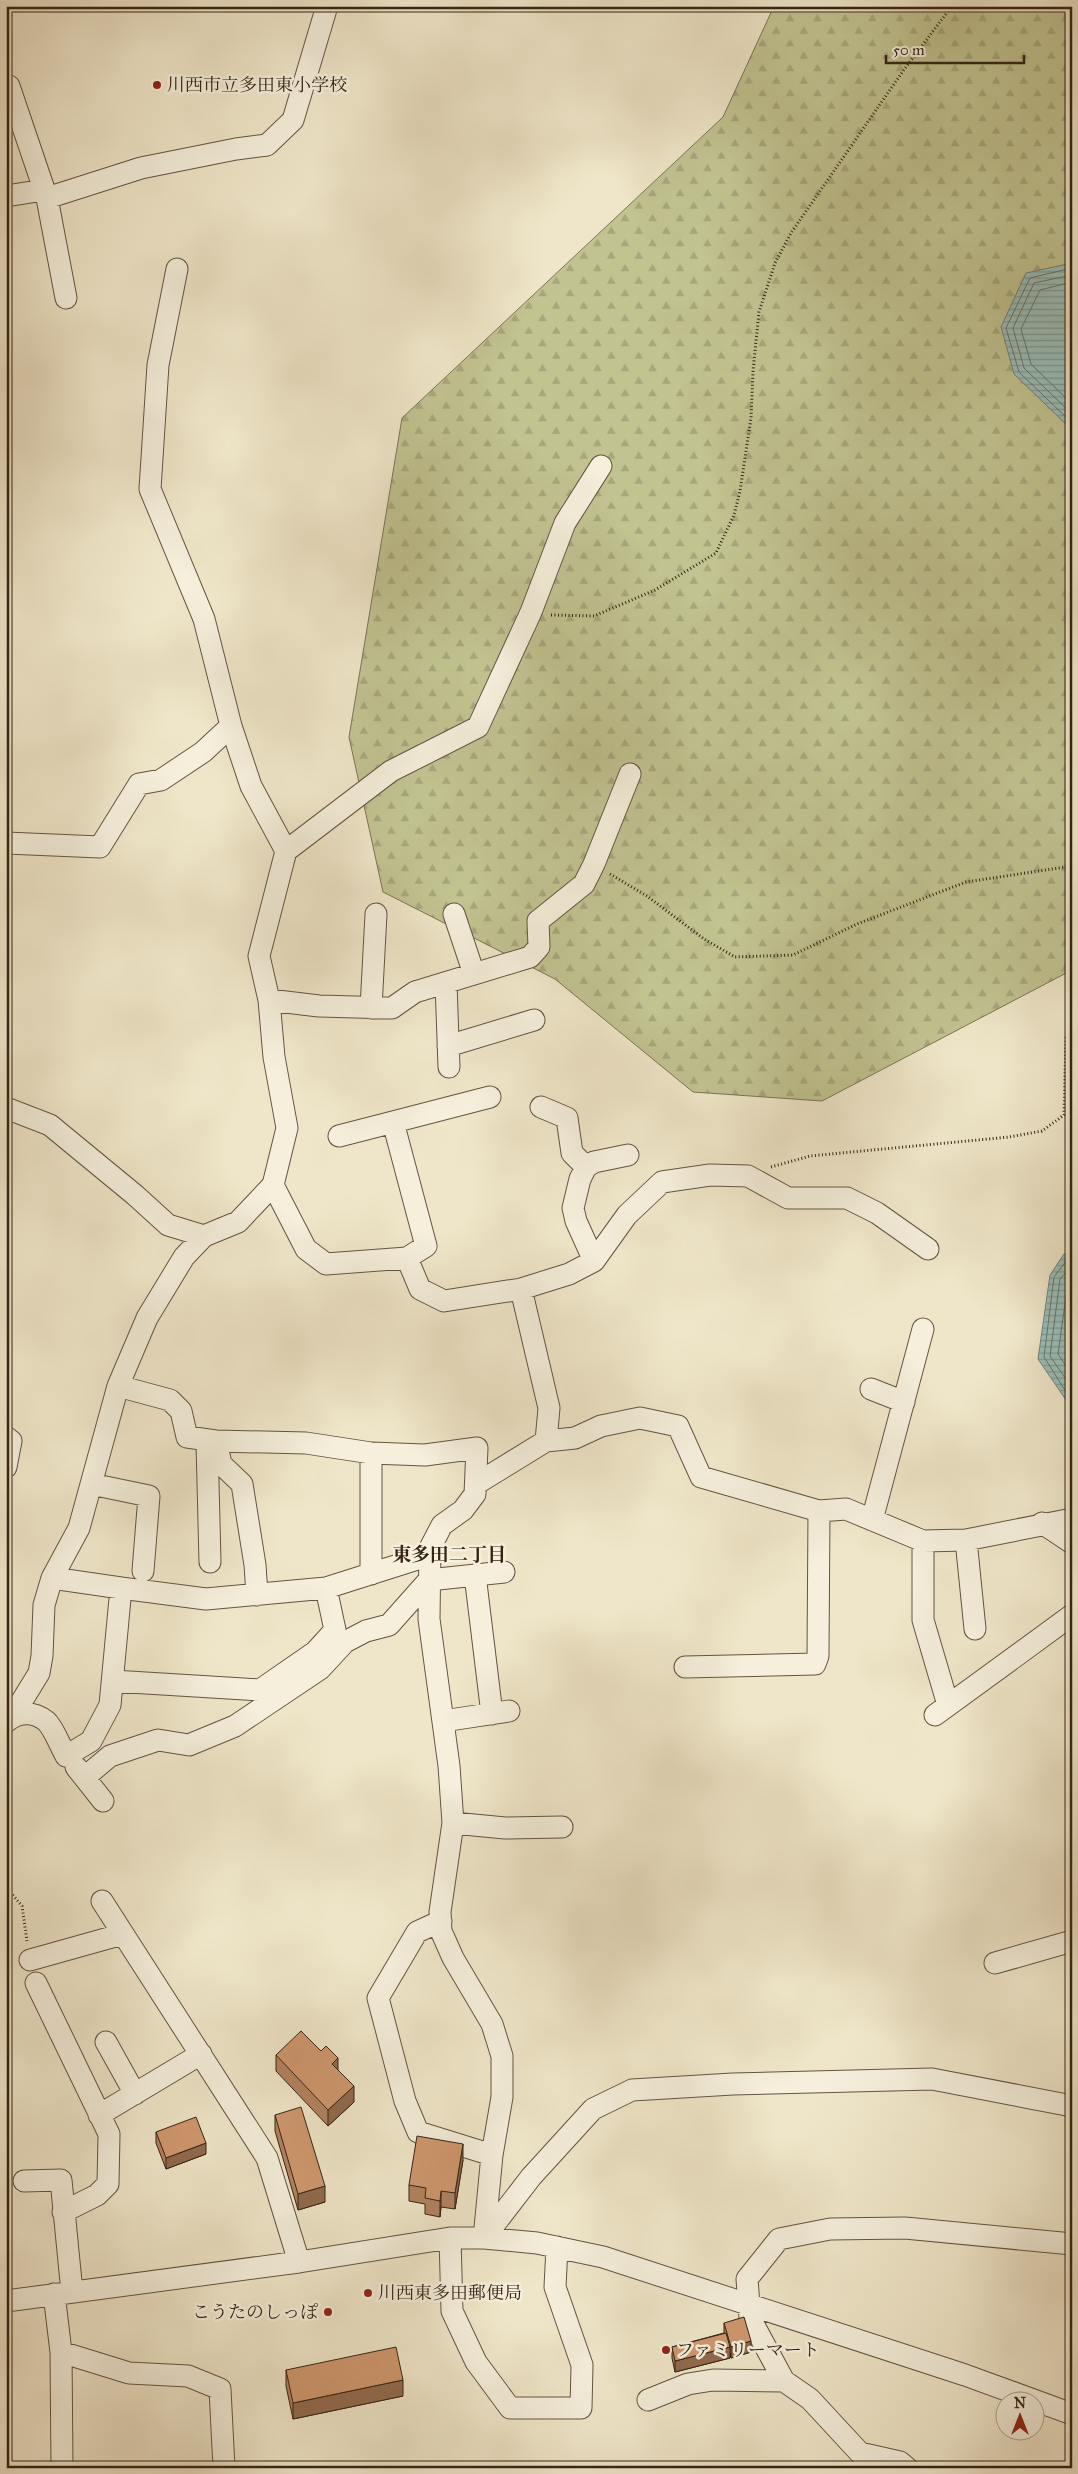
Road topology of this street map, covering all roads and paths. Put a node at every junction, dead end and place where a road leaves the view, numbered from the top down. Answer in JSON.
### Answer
{"nodes":[{"id":1,"x":327,"y":6,"type":"edge"},
{"id":2,"x":952,"y":6,"type":"edge"},
{"id":3,"x":7,"y":83,"type":"edge"},
{"id":4,"x":45,"y":194,"type":"junction"},
{"id":5,"x":6,"y":196,"type":"edge"},
{"id":6,"x":177,"y":269,"type":"dead end"},
{"id":7,"x":66,"y":298,"type":"dead end"},
{"id":8,"x":601,"y":466,"type":"dead end"},
{"id":9,"x":531,"y":612,"type":"junction"},
{"id":10,"x":231,"y":726,"type":"junction"},
{"id":11,"x":630,"y":774,"type":"dead end"},
{"id":12,"x":6,"y":843,"type":"edge"},
{"id":13,"x":286,"y":851,"type":"junction"},
{"id":14,"x":594,"y":864,"type":"junction"},
{"id":15,"x":1072,"y":866,"type":"edge"},
{"id":16,"x":376,"y":914,"type":"dead end"},
{"id":17,"x":454,"y":914,"type":"dead end"},
{"id":18,"x":474,"y":974,"type":"junction"},
{"id":19,"x":446,"y":983,"type":"junction"},
{"id":20,"x":269,"y":1000,"type":"junction"},
{"id":21,"x":371,"y":1008,"type":"junction"},
{"id":22,"x":534,"y":1020,"type":"dead end"},
{"id":23,"x":1072,"y":1037,"type":"edge"},
{"id":24,"x":490,"y":1097,"type":"dead end"},
{"id":25,"x":541,"y":1107,"type":"dead end"},
{"id":26,"x":6,"y":1108,"type":"edge"},
{"id":27,"x":393,"y":1122,"type":"junction"},
{"id":28,"x":339,"y":1136,"type":"dead end"},
{"id":29,"x":628,"y":1155,"type":"dead end"},
{"id":30,"x":586,"y":1167,"type":"junction"},
{"id":31,"x":748,"y":1176,"type":"junction"},
{"id":32,"x":273,"y":1185,"type":"junction"},
{"id":33,"x":204,"y":1236,"type":"junction"},
{"id":34,"x":928,"y":1249,"type":"dead end"},
{"id":35,"x":407,"y":1258,"type":"junction"},
{"id":36,"x":594,"y":1261,"type":"junction"},
{"id":37,"x":521,"y":1289,"type":"junction"},
{"id":38,"x":924,"y":1329,"type":"dead end"},
{"id":39,"x":118,"y":1386,"type":"junction"},
{"id":40,"x":871,"y":1390,"type":"dead end"},
{"id":41,"x":904,"y":1402,"type":"junction"},
{"id":42,"x":6,"y":1437,"type":"edge"},
{"id":43,"x":212,"y":1441,"type":"junction"},
{"id":44,"x":546,"y":1441,"type":"junction"},
{"id":45,"x":372,"y":1453,"type":"junction"},
{"id":46,"x":6,"y":1467,"type":"edge"},
{"id":47,"x":91,"y":1484,"type":"junction"},
{"id":48,"x":476,"y":1484,"type":"junction"},
{"id":49,"x":819,"y":1511,"type":"junction"},
{"id":50,"x":1072,"y":1519,"type":"edge"},
{"id":51,"x":872,"y":1520,"type":"junction"},
{"id":52,"x":1042,"y":1523,"type":"junction"},
{"id":53,"x":966,"y":1540,"type":"junction"},
{"id":54,"x":923,"y":1541,"type":"junction"},
{"id":55,"x":1072,"y":1542,"type":"edge"},
{"id":56,"x":430,"y":1555,"type":"junction"},
{"id":57,"x":210,"y":1562,"type":"dead end"},
{"id":58,"x":143,"y":1571,"type":"dead end"},
{"id":59,"x":504,"y":1572,"type":"dead end"},
{"id":60,"x":371,"y":1574,"type":"junction"},
{"id":61,"x":476,"y":1575,"type":"junction"},
{"id":62,"x":52,"y":1578,"type":"junction"},
{"id":63,"x":429,"y":1580,"type":"junction"},
{"id":64,"x":121,"y":1588,"type":"junction"},
{"id":65,"x":326,"y":1588,"type":"junction"},
{"id":66,"x":257,"y":1595,"type":"junction"},
{"id":67,"x":1072,"y":1615,"type":"edge"},
{"id":68,"x":975,"y":1629,"type":"dead end"},
{"id":69,"x":685,"y":1667,"type":"dead end"},
{"id":70,"x":113,"y":1681,"type":"junction"},
{"id":71,"x":12,"y":1718,"type":"edge"},
{"id":72,"x":442,"y":1721,"type":"junction"},
{"id":73,"x":66,"y":1756,"type":"junction"},
{"id":74,"x":85,"y":1777,"type":"junction"},
{"id":75,"x":103,"y":1801,"type":"dead end"},
{"id":76,"x":453,"y":1823,"type":"junction"},
{"id":77,"x":562,"y":1827,"type":"dead end"},
{"id":78,"x":6,"y":1887,"type":"edge"},
{"id":79,"x":102,"y":1901,"type":"dead end"},
{"id":80,"x":441,"y":1921,"type":"junction"},
{"id":81,"x":123,"y":1934,"type":"junction"},
{"id":82,"x":1072,"y":1941,"type":"edge"},
{"id":83,"x":30,"y":1960,"type":"joint"},
{"id":84,"x":996,"y":1963,"type":"dead end"},
{"id":85,"x":36,"y":1983,"type":"dead end"},
{"id":86,"x":106,"y":2042,"type":"dead end"},
{"id":87,"x":201,"y":2054,"type":"junction"},
{"id":88,"x":135,"y":2094,"type":"junction"},
{"id":89,"x":1072,"y":2106,"type":"edge"},
{"id":90,"x":99,"y":2115,"type":"junction"},
{"id":91,"x":492,"y":2155,"type":"junction"},
{"id":92,"x":24,"y":2181,"type":"dead end"},
{"id":93,"x":63,"y":2212,"type":"junction"},
{"id":94,"x":450,"y":2238,"type":"junction"},
{"id":95,"x":484,"y":2238,"type":"junction"},
{"id":96,"x":1072,"y":2244,"type":"edge"},
{"id":97,"x":557,"y":2247,"type":"junction"},
{"id":98,"x":299,"y":2262,"type":"junction"},
{"id":99,"x":63,"y":2293,"type":"junction"},
{"id":100,"x":6,"y":2301,"type":"edge"},
{"id":101,"x":749,"y":2305,"type":"junction"},
{"id":102,"x":60,"y":2352,"type":"junction"},
{"id":103,"x":784,"y":2381,"type":"junction"},
{"id":104,"x":648,"y":2400,"type":"dead end"},
{"id":105,"x":1072,"y":2414,"type":"edge"},
{"id":106,"x":62,"y":2468,"type":"edge"},
{"id":107,"x":224,"y":2468,"type":"edge"},
{"id":108,"x":907,"y":2468,"type":"edge"}],
"edges":[{"from":1,"to":4,"type":"street"},
{"from":2,"to":9,"type":"path"},
{"from":3,"to":4,"type":"street"},
{"from":4,"to":5,"type":"street"},
{"from":4,"to":7,"type":"street"},
{"from":6,"to":10,"type":"street"},
{"from":8,"to":9,"type":"street"},
{"from":9,"to":13,"type":"street"},
{"from":10,"to":12,"type":"street"},
{"from":10,"to":13,"type":"street"},
{"from":11,"to":14,"type":"street"},
{"from":13,"to":20,"type":"street"},
{"from":14,"to":15,"type":"path"},
{"from":14,"to":18,"type":"street"},
{"from":16,"to":21,"type":"street"},
{"from":17,"to":18,"type":"street"},
{"from":18,"to":19,"type":"street"},
{"from":19,"to":21,"type":"street"},
{"from":19,"to":22,"type":"street"},
{"from":20,"to":21,"type":"street"},
{"from":20,"to":32,"type":"street"},
{"from":23,"to":31,"type":"path"},
{"from":24,"to":27,"type":"street"},
{"from":25,"to":30,"type":"street"},
{"from":26,"to":33,"type":"street"},
{"from":27,"to":28,"type":"street"},
{"from":27,"to":35,"type":"street"},
{"from":29,"to":30,"type":"street"},
{"from":30,"to":36,"type":"street"},
{"from":31,"to":34,"type":"street"},
{"from":31,"to":36,"type":"street"},
{"from":32,"to":33,"type":"street"},
{"from":32,"to":35,"type":"street"},
{"from":33,"to":39,"type":"street"},
{"from":35,"to":37,"type":"street"},
{"from":36,"to":37,"type":"street"},
{"from":37,"to":44,"type":"street"},
{"from":38,"to":41,"type":"street"},
{"from":39,"to":43,"type":"street"},
{"from":39,"to":47,"type":"street"},
{"from":40,"to":41,"type":"street"},
{"from":41,"to":51,"type":"street"},
{"from":42,"to":46,"type":"street"},
{"from":43,"to":45,"type":"street"},
{"from":43,"to":57,"type":"street"},
{"from":43,"to":66,"type":"street"},
{"from":44,"to":48,"type":"street"},
{"from":44,"to":49,"type":"street"},
{"from":45,"to":48,"type":"street"},
{"from":45,"to":60,"type":"street"},
{"from":47,"to":58,"type":"street"},
{"from":47,"to":62,"type":"street"},
{"from":48,"to":56,"type":"street"},
{"from":49,"to":51,"type":"street"},
{"from":49,"to":69,"type":"street"},
{"from":50,"to":52,"type":"street"},
{"from":51,"to":54,"type":"street"},
{"from":52,"to":53,"type":"street"},
{"from":52,"to":55,"type":"street"},
{"from":53,"to":54,"type":"street"},
{"from":53,"to":68,"type":"street"},
{"from":54,"to":67,"type":"street"},
{"from":56,"to":60,"type":"street"},
{"from":56,"to":63,"type":"street"},
{"from":59,"to":61,"type":"street"},
{"from":60,"to":65,"type":"street"},
{"from":61,"to":63,"type":"street"},
{"from":61,"to":72,"type":"street"},
{"from":62,"to":64,"type":"street"},
{"from":62,"to":71,"type":"street"},
{"from":63,"to":72,"type":"street"},
{"from":63,"to":74,"type":"street"},
{"from":64,"to":66,"type":"street"},
{"from":64,"to":70,"type":"street"},
{"from":65,"to":66,"type":"street"},
{"from":65,"to":70,"type":"street"},
{"from":70,"to":73,"type":"street"},
{"from":71,"to":73,"type":"street"},
{"from":72,"to":76,"type":"street"},
{"from":73,"to":74,"type":"street"},
{"from":74,"to":75,"type":"street"},
{"from":76,"to":77,"type":"street"},
{"from":76,"to":80,"type":"street"},
{"from":78,"to":83,"type":"path"},
{"from":79,"to":81,"type":"street"},
{"from":80,"to":91,"type":"street"},
{"from":80,"to":91,"type":"street"},
{"from":81,"to":83,"type":"street"},
{"from":81,"to":87,"type":"street"},
{"from":82,"to":84,"type":"street"},
{"from":85,"to":90,"type":"street"},
{"from":86,"to":88,"type":"street"},
{"from":87,"to":88,"type":"street"},
{"from":87,"to":98,"type":"street"},
{"from":88,"to":90,"type":"street"},
{"from":89,"to":95,"type":"street"},
{"from":90,"to":93,"type":"street"},
{"from":91,"to":95,"type":"street"},
{"from":92,"to":93,"type":"street"},
{"from":93,"to":99,"type":"street"},
{"from":94,"to":95,"type":"street"},
{"from":94,"to":97,"type":"street"},
{"from":94,"to":98,"type":"street"},
{"from":95,"to":97,"type":"street"},
{"from":96,"to":101,"type":"street"},
{"from":97,"to":101,"type":"street"},
{"from":98,"to":99,"type":"street"},
{"from":99,"to":100,"type":"street"},
{"from":99,"to":102,"type":"street"},
{"from":101,"to":103,"type":"street"},
{"from":101,"to":105,"type":"street"},
{"from":102,"to":106,"type":"street"},
{"from":102,"to":107,"type":"street"},
{"from":103,"to":104,"type":"street"},
{"from":103,"to":108,"type":"street"}]}
